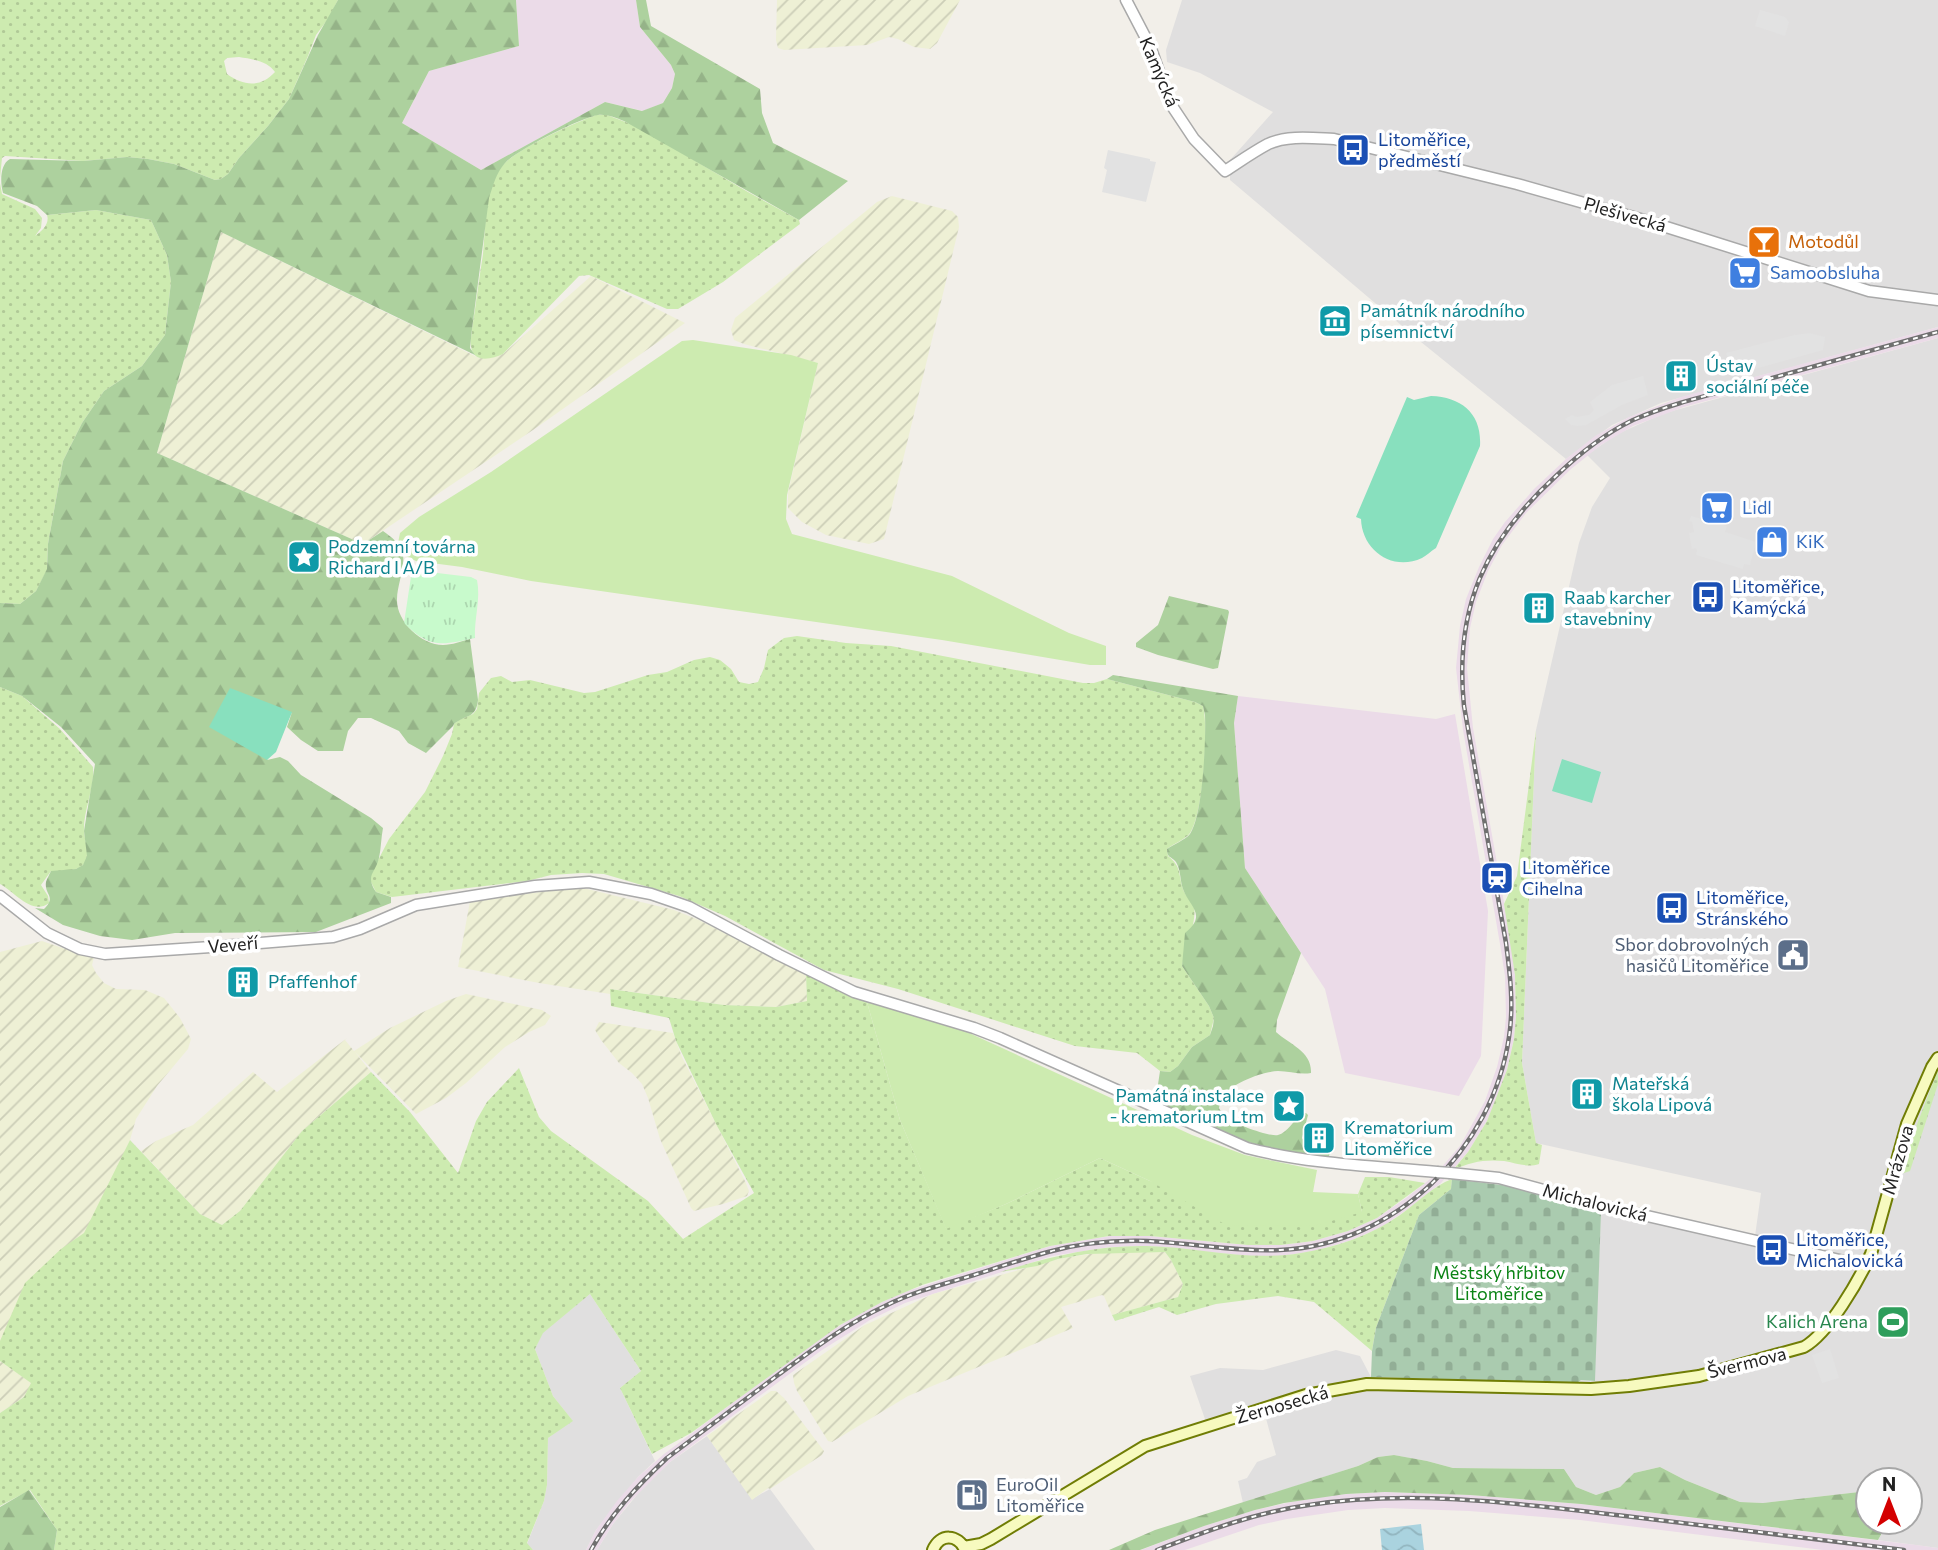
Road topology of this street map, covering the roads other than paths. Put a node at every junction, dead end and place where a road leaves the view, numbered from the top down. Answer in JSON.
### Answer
{"nodes":[{"id":1,"x":1126,"y":0,"type":"edge"},
{"id":2,"x":1225,"y":171,"type":"joint"},
{"id":3,"x":1938,"y":300,"type":"edge"},
{"id":4,"x":0,"y":896,"type":"edge"},
{"id":5,"x":1938,"y":1058,"type":"edge"},
{"id":6,"x":1322,"y":1162,"type":"joint"},
{"id":7,"x":1866,"y":1266,"type":"junction"},
{"id":8,"x":1629,"y":1386,"type":"joint"},
{"id":9,"x":965,"y":1549,"type":"edge"},
{"id":10,"x":933,"y":1550,"type":"edge"}],
"edges":[{"from":1,"to":2,"type":"street","name":"Kamýcká"},
{"from":2,"to":3,"type":"street","name":"Plešivecká"},
{"from":4,"to":6,"type":"street","name":"Veveří"},
{"from":5,"to":7,"type":"main road","name":"Mrázova"},
{"from":6,"to":7,"type":"street","name":"Michalovická","bridge":true},
{"from":7,"to":8,"type":"main road","name":"Švermova"},
{"from":8,"to":9,"type":"main road","name":"Žernosecká"},
{"from":9,"to":10,"type":"main road","name":"Žernosecká"}]}
